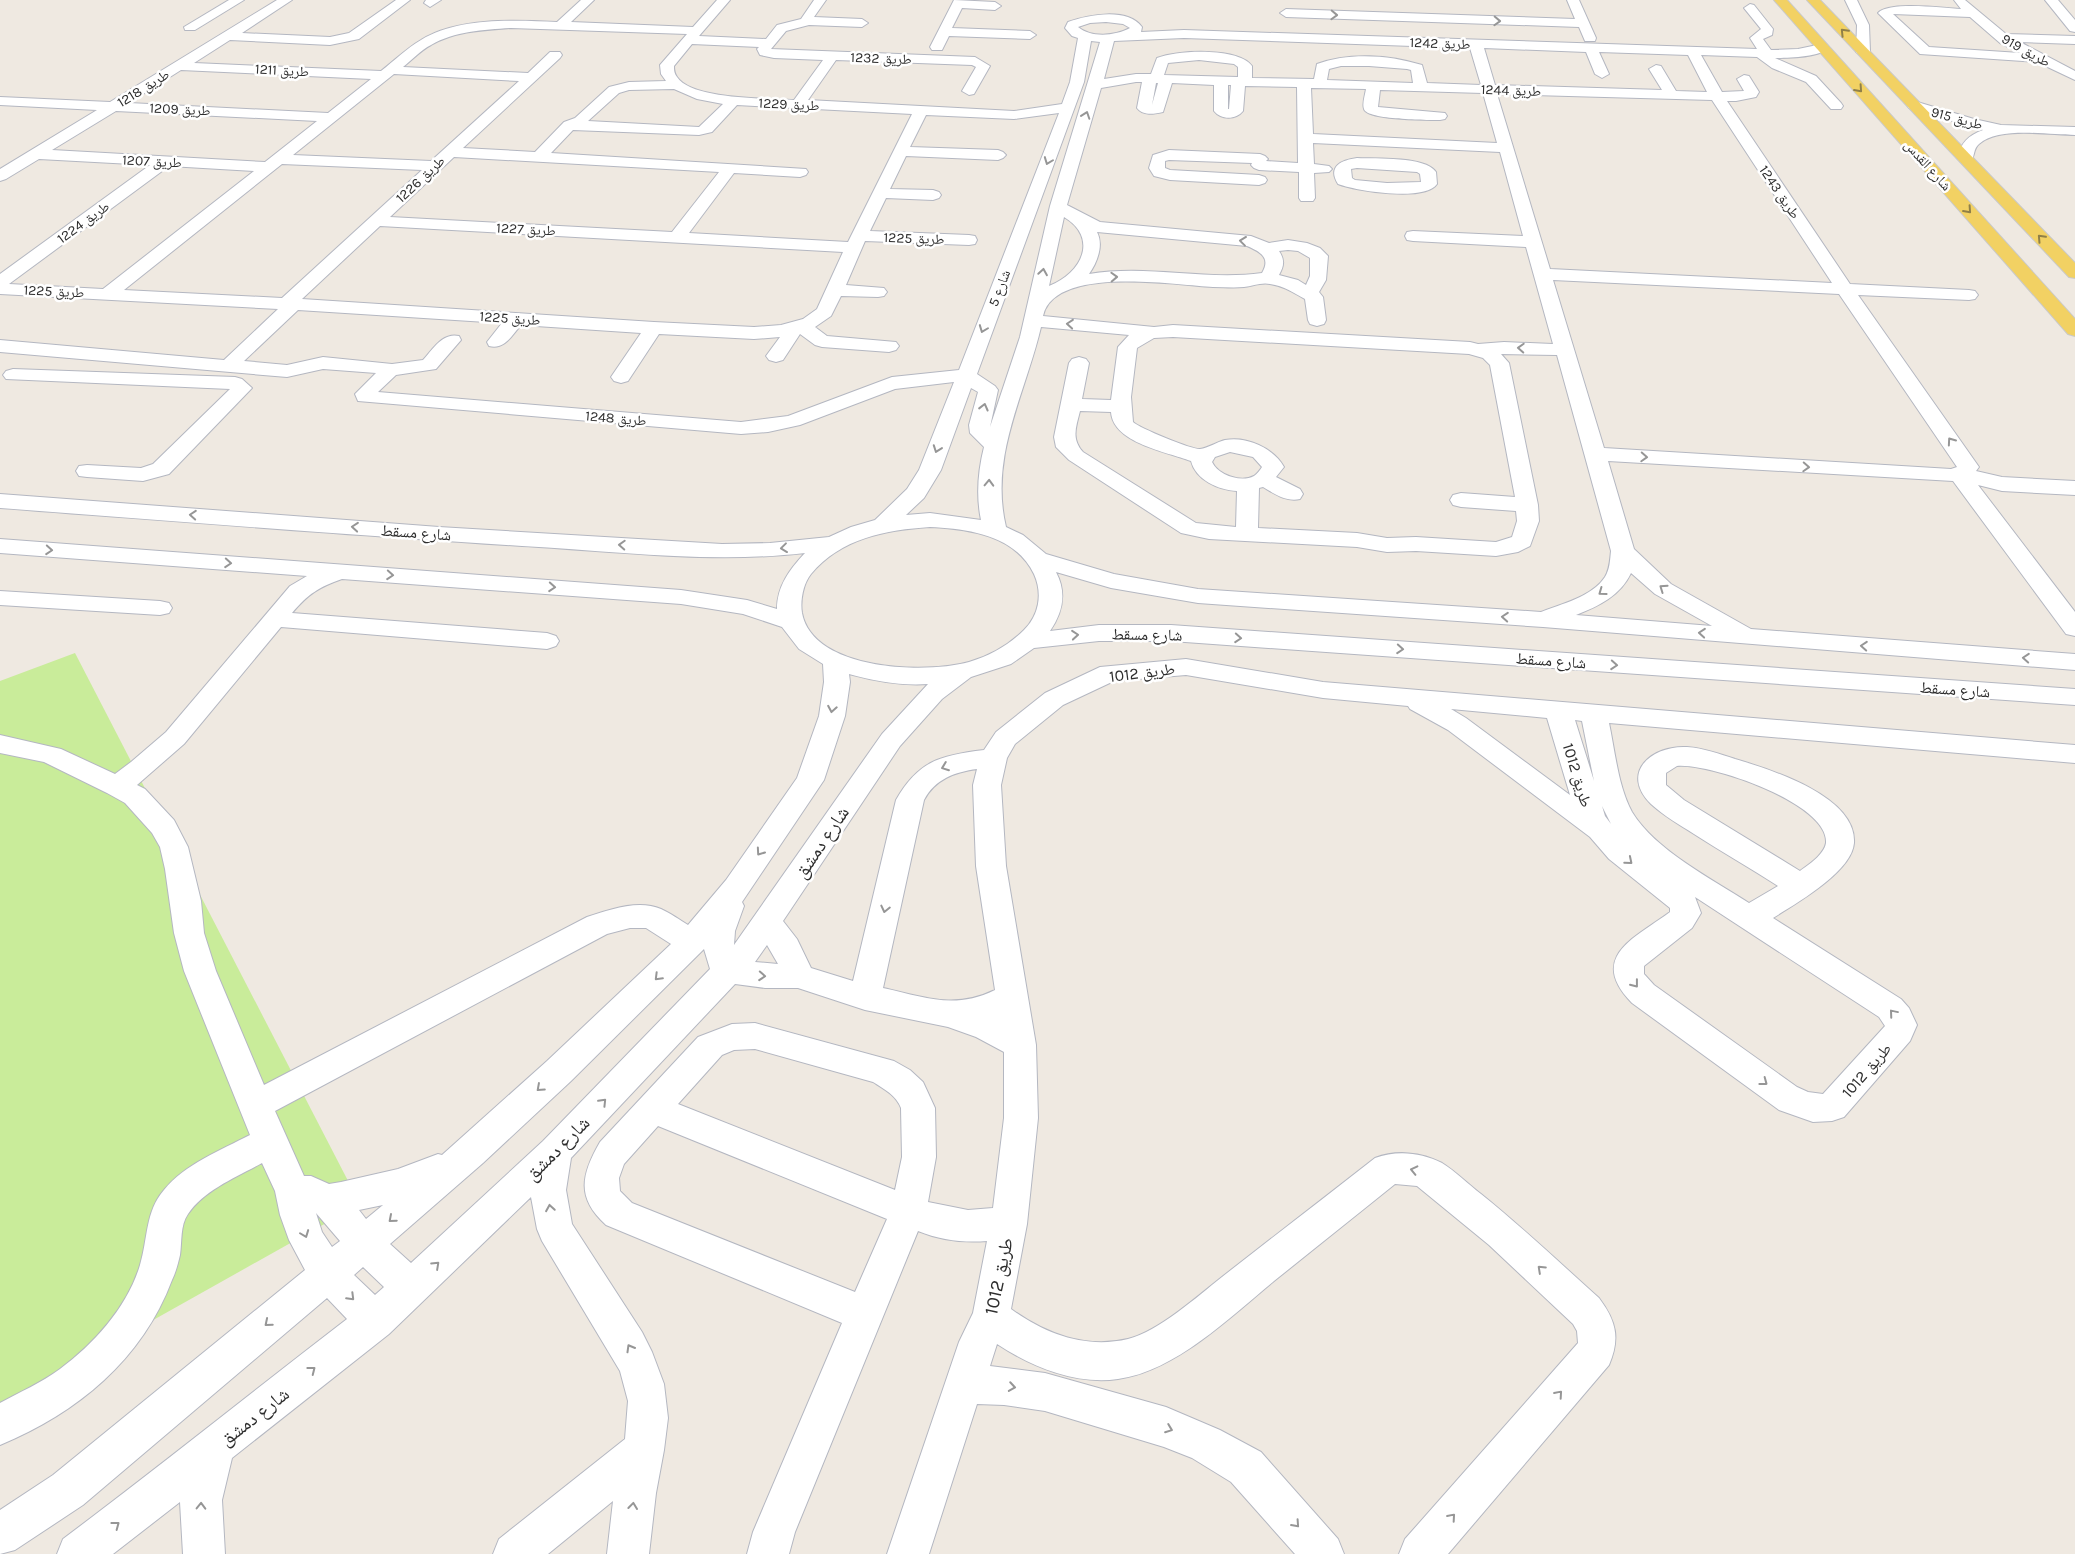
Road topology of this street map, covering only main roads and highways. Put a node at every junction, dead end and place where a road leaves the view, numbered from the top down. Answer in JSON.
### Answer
{"nodes":[{"id":1,"x":1780,"y":0,"type":"edge"},
{"id":2,"x":1813,"y":0,"type":"edge"},
{"id":3,"x":2075,"y":273,"type":"edge"},
{"id":4,"x":2075,"y":330,"type":"edge"}],
"edges":[{"from":1,"to":4,"type":"main road","name":"شارع القدس","one_way":true},
{"from":3,"to":2,"type":"main road","name":"شارع القدس","one_way":true}]}
